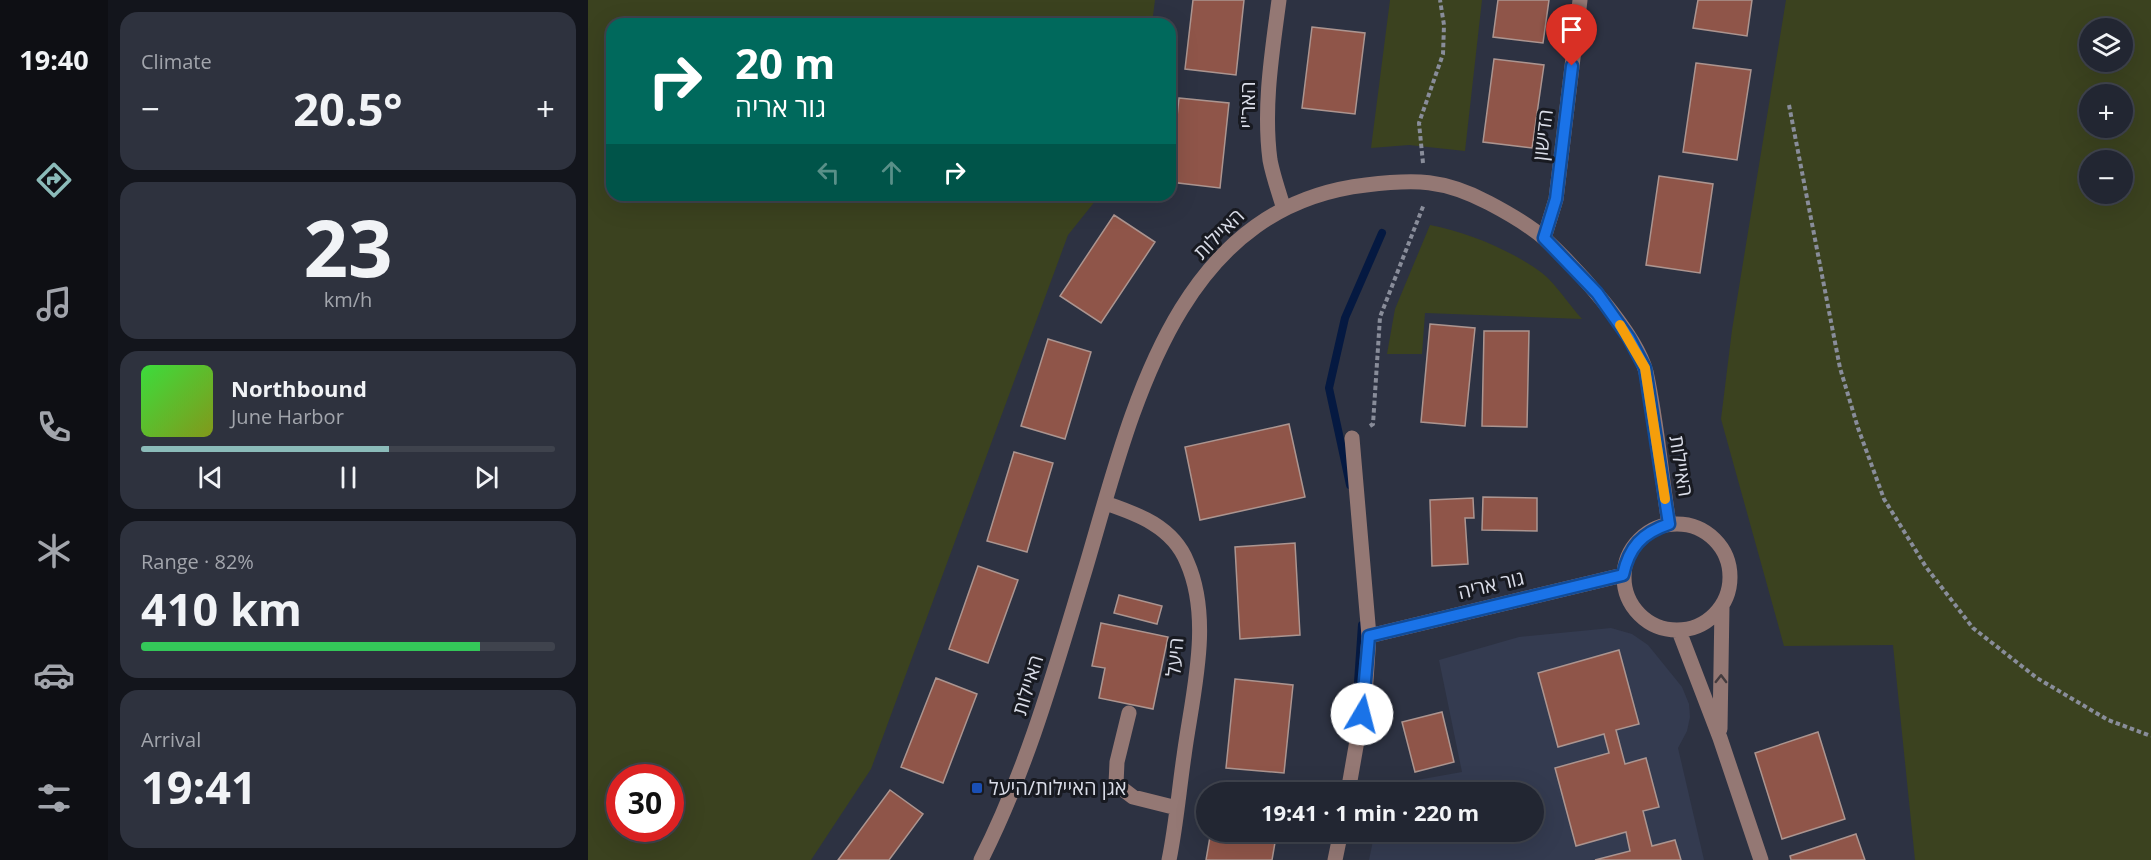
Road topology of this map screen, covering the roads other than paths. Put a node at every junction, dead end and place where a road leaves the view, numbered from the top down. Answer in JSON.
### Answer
{"nodes":[{"id":1,"x":1279,"y":0,"type":"edge"},
{"id":2,"x":1580,"y":0,"type":"edge"},
{"id":3,"x":1284,"y":209,"type":"junction"},
{"id":4,"x":1544,"y":238,"type":"junction"},
{"id":5,"x":1352,"y":438,"type":"road end"},
{"id":6,"x":1105,"y":503,"type":"junction"},
{"id":7,"x":1669,"y":524,"type":"junction"},
{"id":8,"x":1623,"y":575,"type":"junction"},
{"id":9,"x":1722,"y":606,"type":"junction"},
{"id":10,"x":1679,"y":631,"type":"junction"},
{"id":11,"x":1369,"y":636,"type":"junction"},
{"id":12,"x":1129,"y":713,"type":"dead end"},
{"id":13,"x":1720,"y":738,"type":"junction"},
{"id":14,"x":1350,"y":782,"type":"edge"},
{"id":15,"x":1177,"y":808,"type":"junction"},
{"id":16,"x":1339,"y":842,"type":"edge"},
{"id":17,"x":981,"y":860,"type":"edge"},
{"id":18,"x":1169,"y":860,"type":"edge"},
{"id":19,"x":1335,"y":860,"type":"edge"},
{"id":20,"x":1761,"y":860,"type":"edge"}],
"edges":[{"from":1,"to":3,"type":"street","name":"האר\"י"},
{"from":2,"to":4,"type":"street","name":"הדישון"},
{"from":3,"to":4,"type":"street","name":"האיילות"},
{"from":3,"to":6,"type":"street","name":"האיילות"},
{"from":4,"to":7,"type":"street","name":"האיילות"},
{"from":5,"to":11,"type":"street"},
{"from":6,"to":15,"type":"street","name":"היעל"},
{"from":6,"to":17,"type":"street","name":"האיילות"},
{"from":7,"to":8,"type":"street"},
{"from":7,"to":9,"type":"street"},
{"from":8,"to":10,"type":"street"},
{"from":8,"to":11,"type":"street","name":"גור אריה"},
{"from":9,"to":10,"type":"street"},
{"from":13,"to":9,"type":"street","one_way":true},
{"from":10,"to":13,"type":"street"},
{"from":11,"to":14,"type":"street"},
{"from":12,"to":15,"type":"street"},
{"from":13,"to":20,"type":"street"},
{"from":15,"to":18,"type":"street","name":"היעל"},
{"from":16,"to":19,"type":"street"}]}
